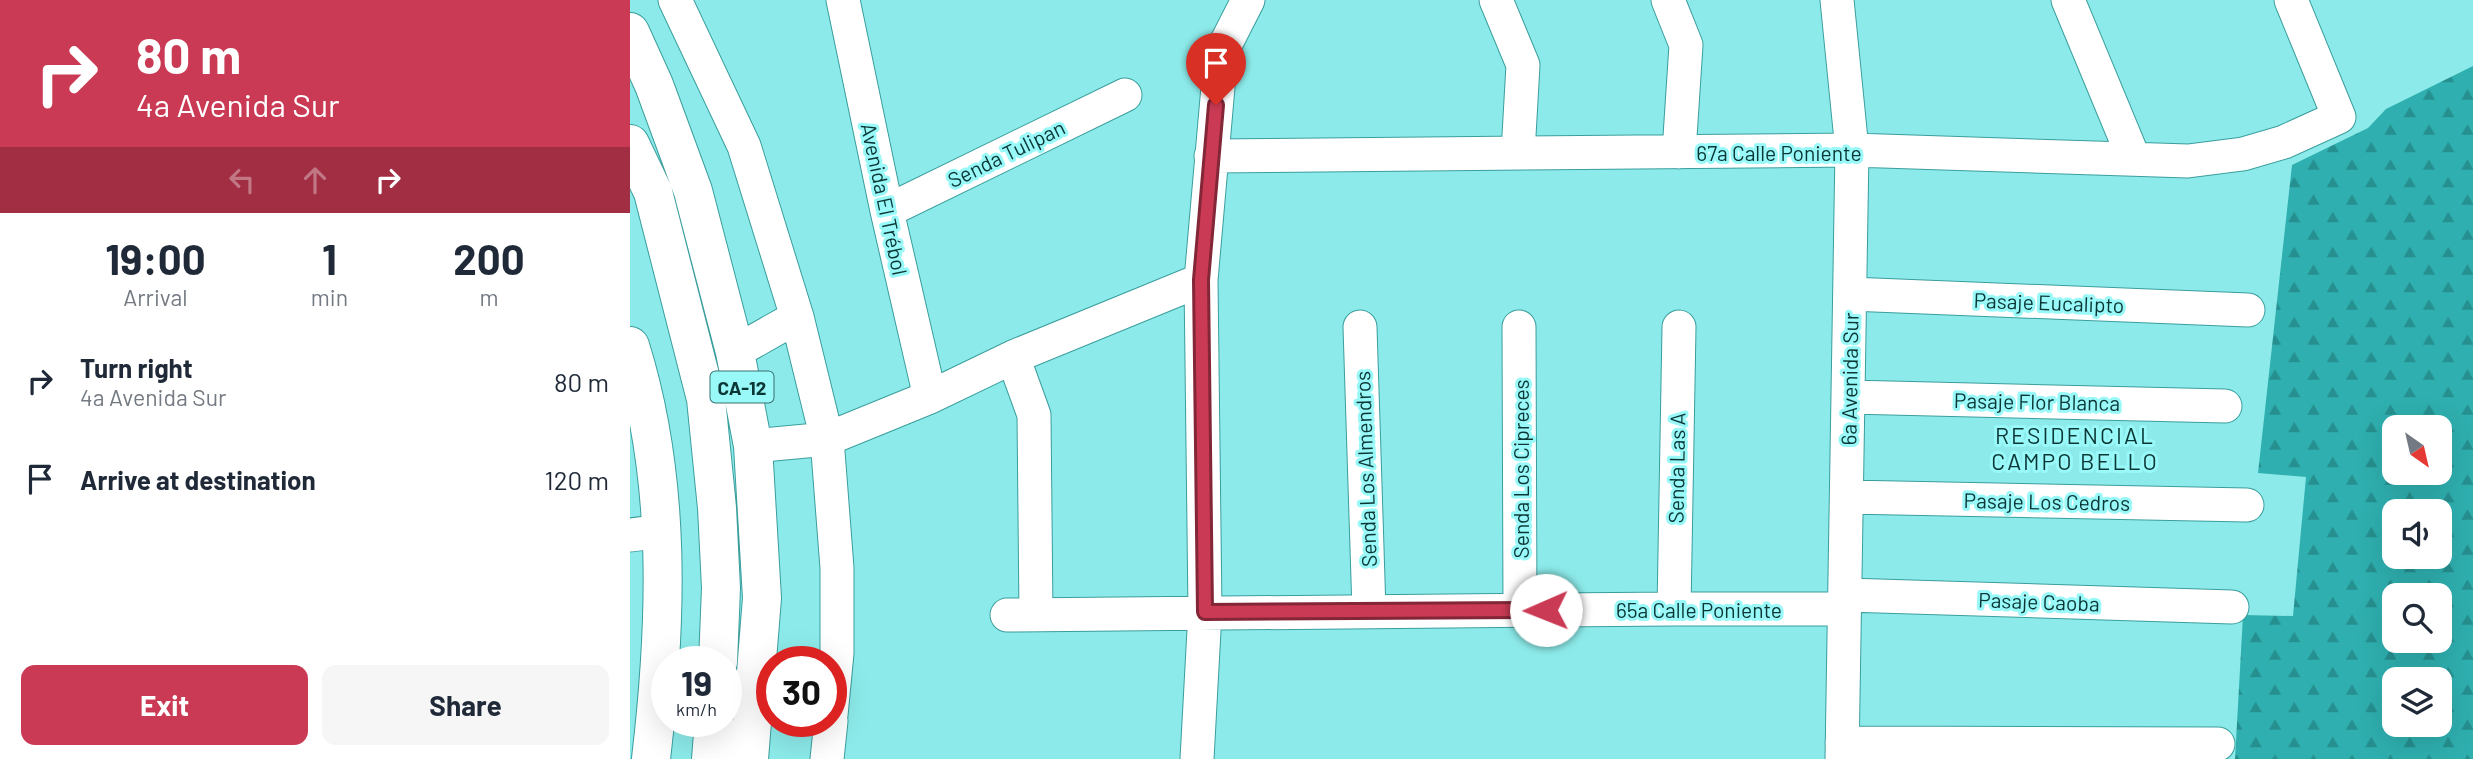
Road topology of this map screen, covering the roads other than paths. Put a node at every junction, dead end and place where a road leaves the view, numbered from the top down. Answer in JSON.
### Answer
{"nodes":[{"id":1,"x":675,"y":0,"type":"edge"},
{"id":2,"x":843,"y":0,"type":"edge"},
{"id":3,"x":1248,"y":0,"type":"edge"},
{"id":4,"x":1496,"y":0,"type":"edge"},
{"id":5,"x":1668,"y":0,"type":"edge"},
{"id":6,"x":1837,"y":0,"type":"edge"},
{"id":7,"x":2068,"y":0,"type":"edge"},
{"id":8,"x":2291,"y":0,"type":"edge"},
{"id":9,"x":630,"y":32,"type":"edge"},
{"id":10,"x":1125,"y":94,"type":"dead end"},
{"id":11,"x":630,"y":144,"type":"edge"},
{"id":12,"x":1852,"y":150,"type":"junction"},
{"id":13,"x":1679,"y":152,"type":"junction"},
{"id":14,"x":1518,"y":153,"type":"junction"},
{"id":15,"x":1212,"y":156,"type":"junction"},
{"id":16,"x":2134,"y":159,"type":"junction"},
{"id":17,"x":887,"y":211,"type":"junction"},
{"id":18,"x":1201,"y":280,"type":"junction"},
{"id":19,"x":1850,"y":294,"type":"junction"},
{"id":20,"x":2248,"y":310,"type":"dead end"},
{"id":21,"x":797,"y":317,"type":"junction"},
{"id":22,"x":1360,"y":327,"type":"dead end"},
{"id":23,"x":1520,"y":327,"type":"dead end"},
{"id":24,"x":1679,"y":327,"type":"dead end"},
{"id":25,"x":630,"y":346,"type":"edge"},
{"id":26,"x":735,"y":352,"type":"junction"},
{"id":27,"x":1013,"y":357,"type":"junction"},
{"id":28,"x":930,"y":397,"type":"junction"},
{"id":29,"x":1849,"y":397,"type":"junction"},
{"id":30,"x":2225,"y":406,"type":"dead end"},
{"id":31,"x":827,"y":439,"type":"junction"},
{"id":32,"x":753,"y":446,"type":"junction"},
{"id":33,"x":1847,"y":497,"type":"junction"},
{"id":34,"x":2248,"y":505,"type":"dead end"},
{"id":35,"x":647,"y":533,"type":"edge"},
{"id":36,"x":1845,"y":602,"type":"junction"},
{"id":37,"x":2232,"y":607,"type":"dead end"},
{"id":38,"x":1674,"y":608,"type":"junction"},
{"id":39,"x":1370,"y":611,"type":"junction"},
{"id":40,"x":1520,"y":611,"type":"junction"},
{"id":41,"x":1205,"y":612,"type":"junction"},
{"id":42,"x":719,"y":646,"type":"edge"},
{"id":43,"x":837,"y":646,"type":"edge"},
{"id":44,"x":713,"y":737,"type":"edge"},
{"id":45,"x":829,"y":737,"type":"edge"},
{"id":46,"x":2218,"y":744,"type":"dead end"},
{"id":47,"x":1842,"y":751,"type":"edge"},
{"id":48,"x":651,"y":759,"type":"edge"},
{"id":49,"x":711,"y":759,"type":"edge"},
{"id":50,"x":749,"y":759,"type":"edge"},
{"id":51,"x":827,"y":759,"type":"edge"},
{"id":52,"x":1197,"y":759,"type":"edge"}],
"edges":[{"from":1,"to":21,"type":"street"},
{"from":2,"to":17,"type":"street","name":"Avenida El Trébol"},
{"from":3,"to":15,"type":"street"},
{"from":4,"to":14,"type":"street"},
{"from":5,"to":13,"type":"street"},
{"from":6,"to":12,"type":"street","name":"6a Avenida Sur"},
{"from":7,"to":16,"type":"street"},
{"from":8,"to":16,"type":"street","name":"67a Calle Poniente"},
{"from":9,"to":26,"type":"main road","number":"CA-12"},
{"from":10,"to":17,"type":"street","name":"Senda Tulipan"},
{"from":11,"to":42,"type":"main road","number":"CA-12"},
{"from":12,"to":13,"type":"street","name":"67a Calle Poniente"},
{"from":12,"to":16,"type":"street","name":"67a Calle Poniente"},
{"from":12,"to":19,"type":"street","name":"6a Avenida Sur"},
{"from":13,"to":14,"type":"street","name":"67a Calle Poniente"},
{"from":14,"to":15,"type":"street","name":"67a Calle Poniente"},
{"from":15,"to":18,"type":"street"},
{"from":17,"to":28,"type":"street","name":"Avenida El Trébol"},
{"from":18,"to":27,"type":"street"},
{"from":18,"to":41,"type":"street"},
{"from":19,"to":20,"type":"street","name":"Pasaje Eucalipto"},
{"from":19,"to":29,"type":"street","name":"6a Avenida Sur"},
{"from":21,"to":26,"type":"street"},
{"from":21,"to":31,"type":"street"},
{"from":22,"to":39,"type":"street","name":"Senda Los Almendros"},
{"from":23,"to":40,"type":"street","name":"Senda Los Cipreces"},
{"from":24,"to":38,"type":"street","name":"Senda Las A"},
{"from":25,"to":35,"type":"main road"},
{"from":26,"to":32,"type":"main road","number":"CA-12"},
{"from":27,"to":28,"type":"street"},
{"from":27,"to":41,"type":"street","name":"65a Calle Poniente"},
{"from":28,"to":31,"type":"street"},
{"from":29,"to":30,"type":"street","name":"Pasaje Flor Blanca"},
{"from":29,"to":33,"type":"street","name":"6a Avenida Sur"},
{"from":31,"to":32,"type":"street"},
{"from":31,"to":43,"type":"street"},
{"from":32,"to":50,"type":"main road","number":"CA-12"},
{"from":33,"to":34,"type":"street","name":"Pasaje Los Cedros"},
{"from":33,"to":36,"type":"street","name":"6a Avenida Sur"},
{"from":35,"to":48,"type":"main road"},
{"from":36,"to":37,"type":"street","name":"Pasaje Caoba"},
{"from":36,"to":38,"type":"street","name":"65a Calle Poniente"},
{"from":36,"to":47,"type":"street","name":"6a Avenida Sur"},
{"from":38,"to":40,"type":"street","name":"65a Calle Poniente"},
{"from":39,"to":40,"type":"street","name":"65a Calle Poniente"},
{"from":39,"to":41,"type":"street","name":"65a Calle Poniente"},
{"from":41,"to":52,"type":"street"},
{"from":44,"to":49,"type":"main road"},
{"from":45,"to":51,"type":"street"},
{"from":46,"to":47,"type":"street"}]}
